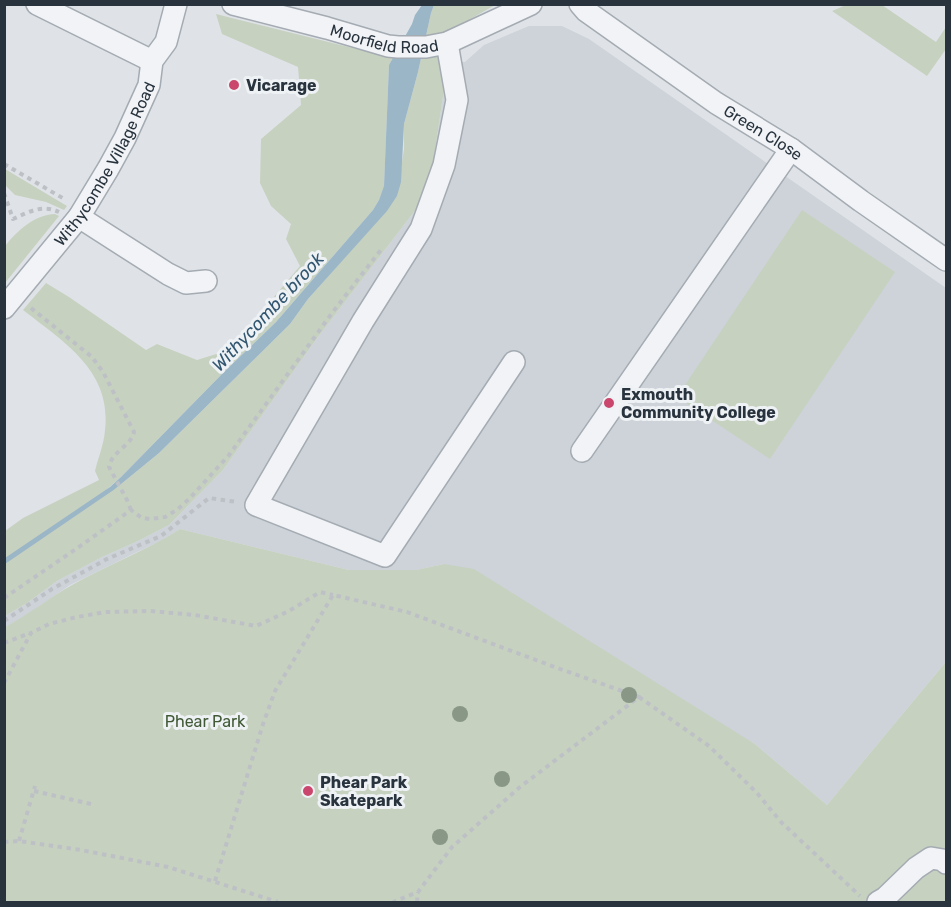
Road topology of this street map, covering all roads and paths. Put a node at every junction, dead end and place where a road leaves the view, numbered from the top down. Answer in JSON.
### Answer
{"nodes":[{"id":1,"x":37,"y":4,"type":"edge"},
{"id":2,"x":176,"y":4,"type":"edge"},
{"id":3,"x":233,"y":4,"type":"edge"},
{"id":4,"x":531,"y":4,"type":"edge"},
{"id":5,"x":580,"y":4,"type":"edge"},
{"id":6,"x":447,"y":43,"type":"junction"},
{"id":7,"x":152,"y":61,"type":"junction"},
{"id":8,"x":791,"y":149,"type":"junction"},
{"id":9,"x":4,"y":164,"type":"edge"},
{"id":10,"x":4,"y":193,"type":"edge"},
{"id":11,"x":79,"y":216,"type":"junction"},
{"id":12,"x":385,"y":244,"type":"dead end"},
{"id":13,"x":946,"y":260,"type":"edge"},
{"id":14,"x":206,"y":281,"type":"dead end"},
{"id":15,"x":10,"y":301,"type":"edge"},
{"id":16,"x":514,"y":362,"type":"dead end"},
{"id":17,"x":582,"y":451,"type":"dead end"},
{"id":18,"x":256,"y":505,"type":"junction"},
{"id":19,"x":131,"y":510,"type":"junction"},
{"id":20,"x":333,"y":595,"type":"junction"},
{"id":21,"x":4,"y":598,"type":"edge"},
{"id":22,"x":4,"y":621,"type":"edge"},
{"id":23,"x":31,"y":633,"type":"junction"},
{"id":24,"x":4,"y":643,"type":"edge"},
{"id":25,"x":4,"y":683,"type":"edge"},
{"id":26,"x":639,"y":697,"type":"junction"},
{"id":27,"x":91,"y":804,"type":"dead end"},
{"id":28,"x":19,"y":841,"type":"junction"},
{"id":29,"x":4,"y":842,"type":"edge"},
{"id":30,"x":946,"y":863,"type":"edge"},
{"id":31,"x":214,"y":882,"type":"junction"},
{"id":32,"x":418,"y":892,"type":"junction"},
{"id":33,"x":279,"y":903,"type":"edge"},
{"id":34,"x":393,"y":903,"type":"edge"},
{"id":35,"x":417,"y":903,"type":"edge"},
{"id":36,"x":866,"y":903,"type":"edge"},
{"id":37,"x":878,"y":903,"type":"edge"}],
"edges":[{"from":1,"to":7,"type":"street"},
{"from":2,"to":7,"type":"street","name":"Withycombe Village Road"},
{"from":3,"to":6,"type":"street","name":"Moorfield Road"},
{"from":4,"to":6,"type":"street","name":"Moorfield Road"},
{"from":5,"to":8,"type":"street","name":"Green Close"},
{"from":6,"to":18,"type":"street"},
{"from":7,"to":11,"type":"street","name":"Withycombe Village Road"},
{"from":8,"to":13,"type":"street","name":"Green Close"},
{"from":8,"to":17,"type":"street"},
{"from":9,"to":11,"type":"path"},
{"from":10,"to":11,"type":"path"},
{"from":11,"to":14,"type":"street"},
{"from":11,"to":15,"type":"street","name":"Withycombe Village Road"},
{"from":12,"to":19,"type":"path"},
{"from":15,"to":19,"type":"path"},
{"from":16,"to":18,"type":"street"},
{"from":18,"to":22,"type":"path"},
{"from":19,"to":21,"type":"path"},
{"from":20,"to":23,"type":"path"},
{"from":20,"to":26,"type":"path"},
{"from":20,"to":31,"type":"path"},
{"from":23,"to":24,"type":"path"},
{"from":23,"to":25,"type":"path"},
{"from":26,"to":32,"type":"path"},
{"from":26,"to":36,"type":"path"},
{"from":27,"to":28,"type":"path"},
{"from":28,"to":29,"type":"path"},
{"from":28,"to":31,"type":"path"},
{"from":30,"to":37,"type":"street"},
{"from":31,"to":33,"type":"path"},
{"from":32,"to":34,"type":"path"},
{"from":32,"to":35,"type":"path"}]}
